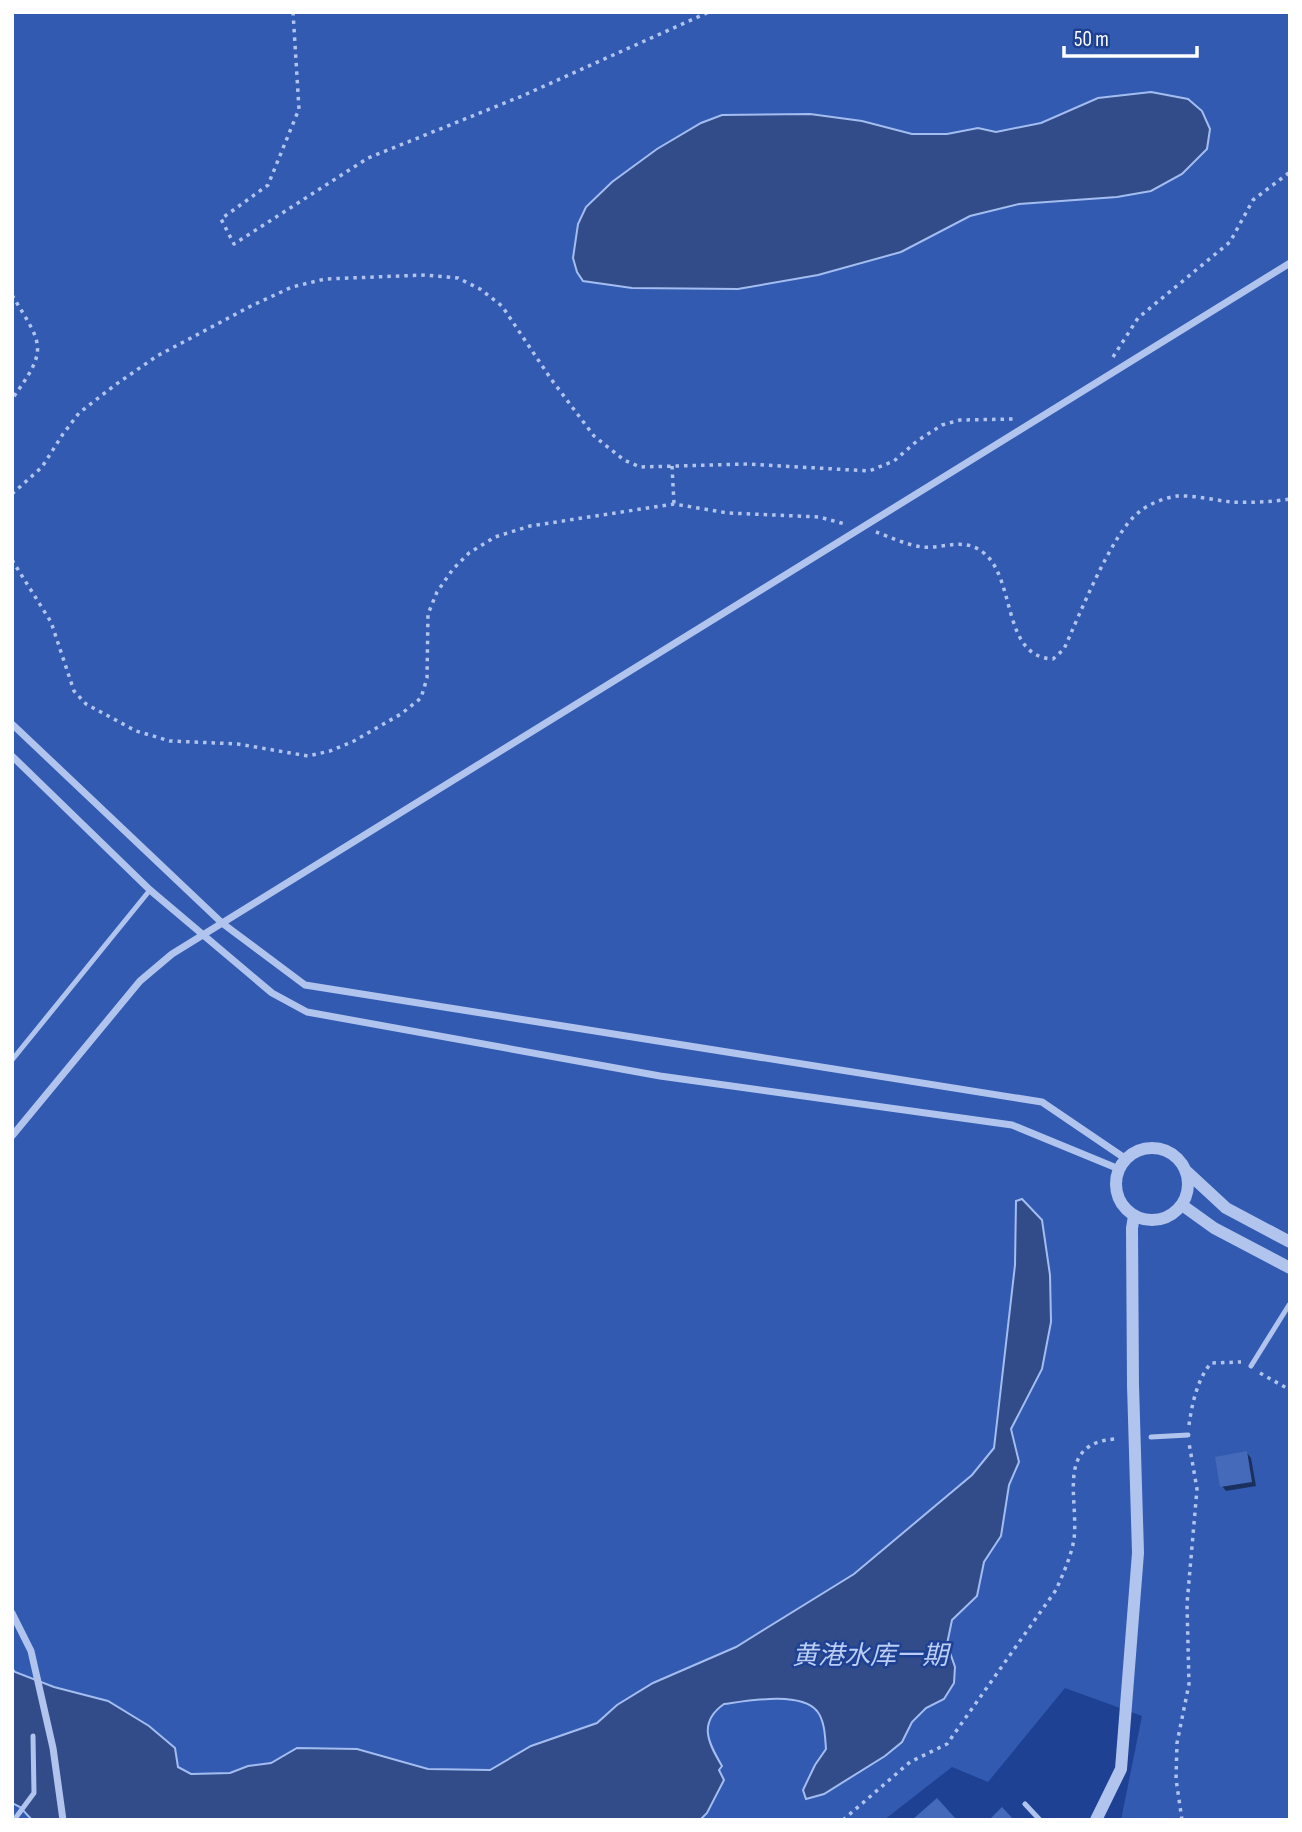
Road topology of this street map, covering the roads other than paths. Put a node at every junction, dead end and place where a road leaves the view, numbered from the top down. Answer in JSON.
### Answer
{"nodes":[{"id":1,"x":1290,"y":263,"type":"edge"},
{"id":2,"x":12,"y":724,"type":"edge"},
{"id":3,"x":12,"y":756,"type":"edge"},
{"id":4,"x":150,"y":890,"type":"junction"},
{"id":5,"x":222,"y":923,"type":"junction"},
{"id":6,"x":203,"y":934,"type":"junction"},
{"id":7,"x":12,"y":1060,"type":"edge"},
{"id":8,"x":12,"y":1136,"type":"edge"},
{"id":9,"x":1122,"y":1164,"type":"junction"},
{"id":10,"x":1185,"y":1170,"type":"junction"},
{"id":11,"x":1182,"y":1205,"type":"junction"},
{"id":12,"x":1135,"y":1216,"type":"junction"},
{"id":13,"x":1290,"y":1242,"type":"edge"},
{"id":14,"x":1290,"y":1268,"type":"edge"},
{"id":15,"x":1289,"y":1305,"type":"edge"},
{"id":16,"x":1251,"y":1366,"type":"road end"},
{"id":17,"x":1188,"y":1435,"type":"road end"},
{"id":18,"x":1151,"y":1437,"type":"dead end"},
{"id":19,"x":12,"y":1613,"type":"edge"},
{"id":20,"x":33,"y":1736,"type":"dead end"},
{"id":21,"x":1025,"y":1804,"type":"dead end"},
{"id":22,"x":14,"y":1820,"type":"edge"},
{"id":23,"x":63,"y":1820,"type":"edge"},
{"id":24,"x":1040,"y":1820,"type":"edge"},
{"id":25,"x":1096,"y":1820,"type":"edge"}],
"edges":[{"from":1,"to":5,"type":"street"},
{"from":2,"to":5,"type":"street"},
{"from":3,"to":4,"type":"street"},
{"from":4,"to":6,"type":"street"},
{"from":4,"to":7,"type":"lane"},
{"from":5,"to":6,"type":"street"},
{"from":5,"to":9,"type":"street"},
{"from":6,"to":8,"type":"street"},
{"from":6,"to":9,"type":"street"},
{"from":9,"to":10,"type":"street"},
{"from":9,"to":12,"type":"street"},
{"from":10,"to":11,"type":"street"},
{"from":10,"to":13,"type":"street"},
{"from":11,"to":12,"type":"street"},
{"from":11,"to":14,"type":"street"},
{"from":12,"to":25,"type":"street"},
{"from":15,"to":16,"type":"lane"},
{"from":17,"to":18,"type":"lane"},
{"from":19,"to":23,"type":"street"},
{"from":20,"to":22,"type":"lane"},
{"from":21,"to":24,"type":"lane"}]}
